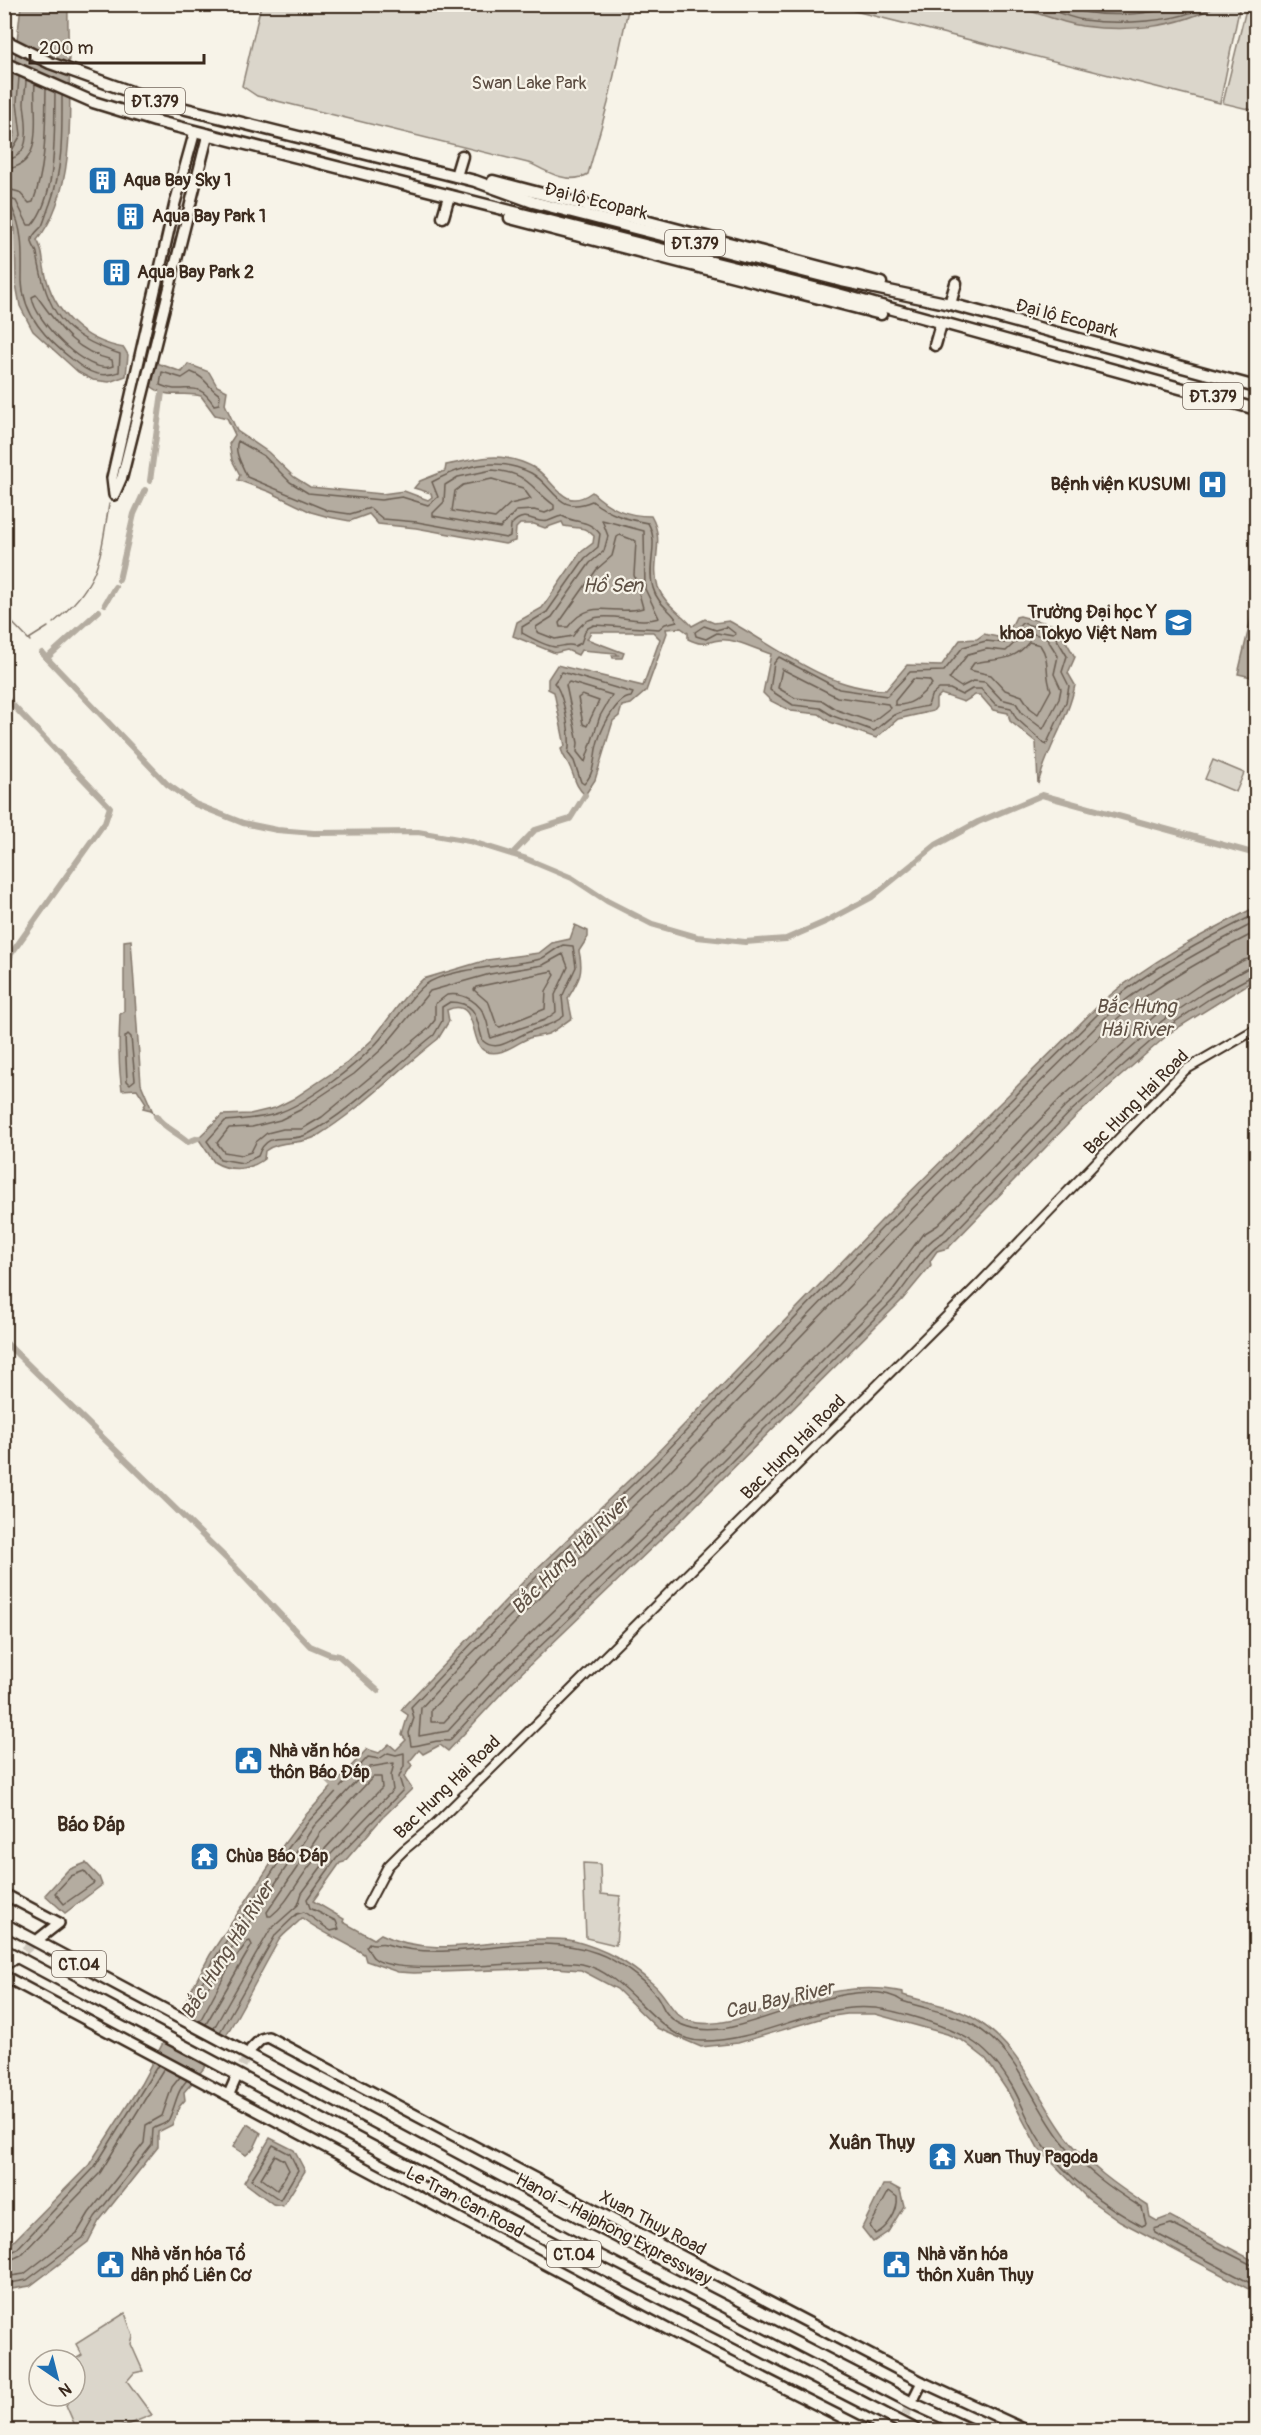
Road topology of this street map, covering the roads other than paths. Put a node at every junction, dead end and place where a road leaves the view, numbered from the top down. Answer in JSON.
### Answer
{"nodes":[{"id":1,"x":4,"y":40,"type":"edge"},
{"id":2,"x":4,"y":63,"type":"edge"},
{"id":3,"x":195,"y":131,"type":"junction"},
{"id":4,"x":208,"y":135,"type":"junction"},
{"id":5,"x":462,"y":156,"type":"dead end"},
{"id":6,"x":456,"y":176,"type":"junction"},
{"id":7,"x":475,"y":181,"type":"junction"},
{"id":8,"x":449,"y":196,"type":"junction"},
{"id":9,"x":472,"y":202,"type":"junction"},
{"id":10,"x":443,"y":217,"type":"dead end"},
{"id":11,"x":956,"y":283,"type":"dead end"},
{"id":12,"x":933,"y":299,"type":"junction"},
{"id":13,"x":950,"y":304,"type":"junction"},
{"id":14,"x":916,"y":318,"type":"junction"},
{"id":15,"x":941,"y":324,"type":"junction"},
{"id":16,"x":936,"y":345,"type":"dead end"},
{"id":17,"x":1257,"y":387,"type":"edge"},
{"id":18,"x":1257,"y":409,"type":"edge"},
{"id":19,"x":1257,"y":1029,"type":"edge"},
{"id":20,"x":4,"y":1894,"type":"edge"},
{"id":21,"x":368,"y":1904,"type":"dead end"},
{"id":22,"x":4,"y":1924,"type":"edge"},
{"id":23,"x":40,"y":1938,"type":"tunnel mouth"},
{"id":24,"x":4,"y":1950,"type":"edge"},
{"id":25,"x":14,"y":1959,"type":"tunnel mouth"},
{"id":26,"x":4,"y":1965,"type":"edge"},
{"id":27,"x":4,"y":1976,"type":"edge"},
{"id":28,"x":248,"y":2051,"type":"junction"},
{"id":29,"x":235,"y":2075,"type":"junction"},
{"id":30,"x":229,"y":2094,"type":"junction"},
{"id":31,"x":577,"y":2230,"type":"junction"},
{"id":32,"x":922,"y":2382,"type":"junction"},
{"id":33,"x":915,"y":2396,"type":"tunnel mouth"},
{"id":34,"x":867,"y":2430,"type":"edge"},
{"id":35,"x":916,"y":2430,"type":"edge"},
{"id":36,"x":971,"y":2430,"type":"edge"},
{"id":37,"x":982,"y":2430,"type":"edge"},
{"id":38,"x":1026,"y":2430,"type":"edge"}],
"edges":[{"from":1,"to":6,"type":"highway","name":"Đại lộ Ecopark","number":"ĐT.379"},
{"from":2,"to":3,"type":"highway","name":"Đại lộ Ecopark","number":"ĐT.379"},
{"from":3,"to":4,"type":"highway","name":"Đại lộ Ecopark","number":"ĐT.379"},
{"from":3,"to":4,"type":"main road"},
{"from":4,"to":8,"type":"highway","name":"Đại lộ Ecopark","number":"ĐT.379"},
{"from":5,"to":6,"type":"highway"},
{"from":6,"to":7,"type":"highway","name":"Đại lộ Ecopark","number":"ĐT.379"},
{"from":7,"to":12,"type":"highway","name":"Đại lộ Ecopark","number":"ĐT.379"},
{"from":7,"to":12,"type":"highway"},
{"from":8,"to":9,"type":"highway","name":"Đại lộ Ecopark","number":"ĐT.379"},
{"from":8,"to":10,"type":"highway"},
{"from":9,"to":14,"type":"highway","name":"Đại lộ Ecopark","number":"ĐT.379"},
{"from":9,"to":14,"type":"highway"},
{"from":11,"to":13,"type":"highway"},
{"from":12,"to":13,"type":"highway","name":"Đại lộ Ecopark","number":"ĐT.379"},
{"from":13,"to":17,"type":"highway","name":"Đại lộ Ecopark","number":"ĐT.379"},
{"from":14,"to":15,"type":"highway","name":"Đại lộ Ecopark","number":"ĐT.379"},
{"from":15,"to":16,"type":"highway"},
{"from":15,"to":18,"type":"highway","name":"Đại lộ Ecopark","number":"ĐT.379"},
{"from":19,"to":21,"type":"street","name":"Bac Hung Hai Road"},
{"from":20,"to":23,"type":"main road"},
{"from":22,"to":28,"type":"highway","number":"CT.04"},
{"from":24,"to":29,"type":"highway","number":"CT.04"},
{"from":25,"to":26,"type":"main road"},
{"from":27,"to":30,"type":"main road","name":"Le Tran Can Road"},
{"from":28,"to":31,"type":"highway","name":"Hanoi – Haiphong Expressway","number":"CT.04"},
{"from":28,"to":32,"type":"main road","name":"Xuan Thuy Road"},
{"from":29,"to":30,"type":"main road"},
{"from":29,"to":35,"type":"highway","number":"CT.04"},
{"from":30,"to":34,"type":"main road","name":"Le Tran Can Road"},
{"from":31,"to":36,"type":"highway","name":"Hanoi – Haiphong Expressway","number":"CT.04"},
{"from":31,"to":37,"type":"highway"},
{"from":32,"to":33,"type":"main road"},
{"from":32,"to":38,"type":"main road","name":"Xuan Thuy Road"}]}
